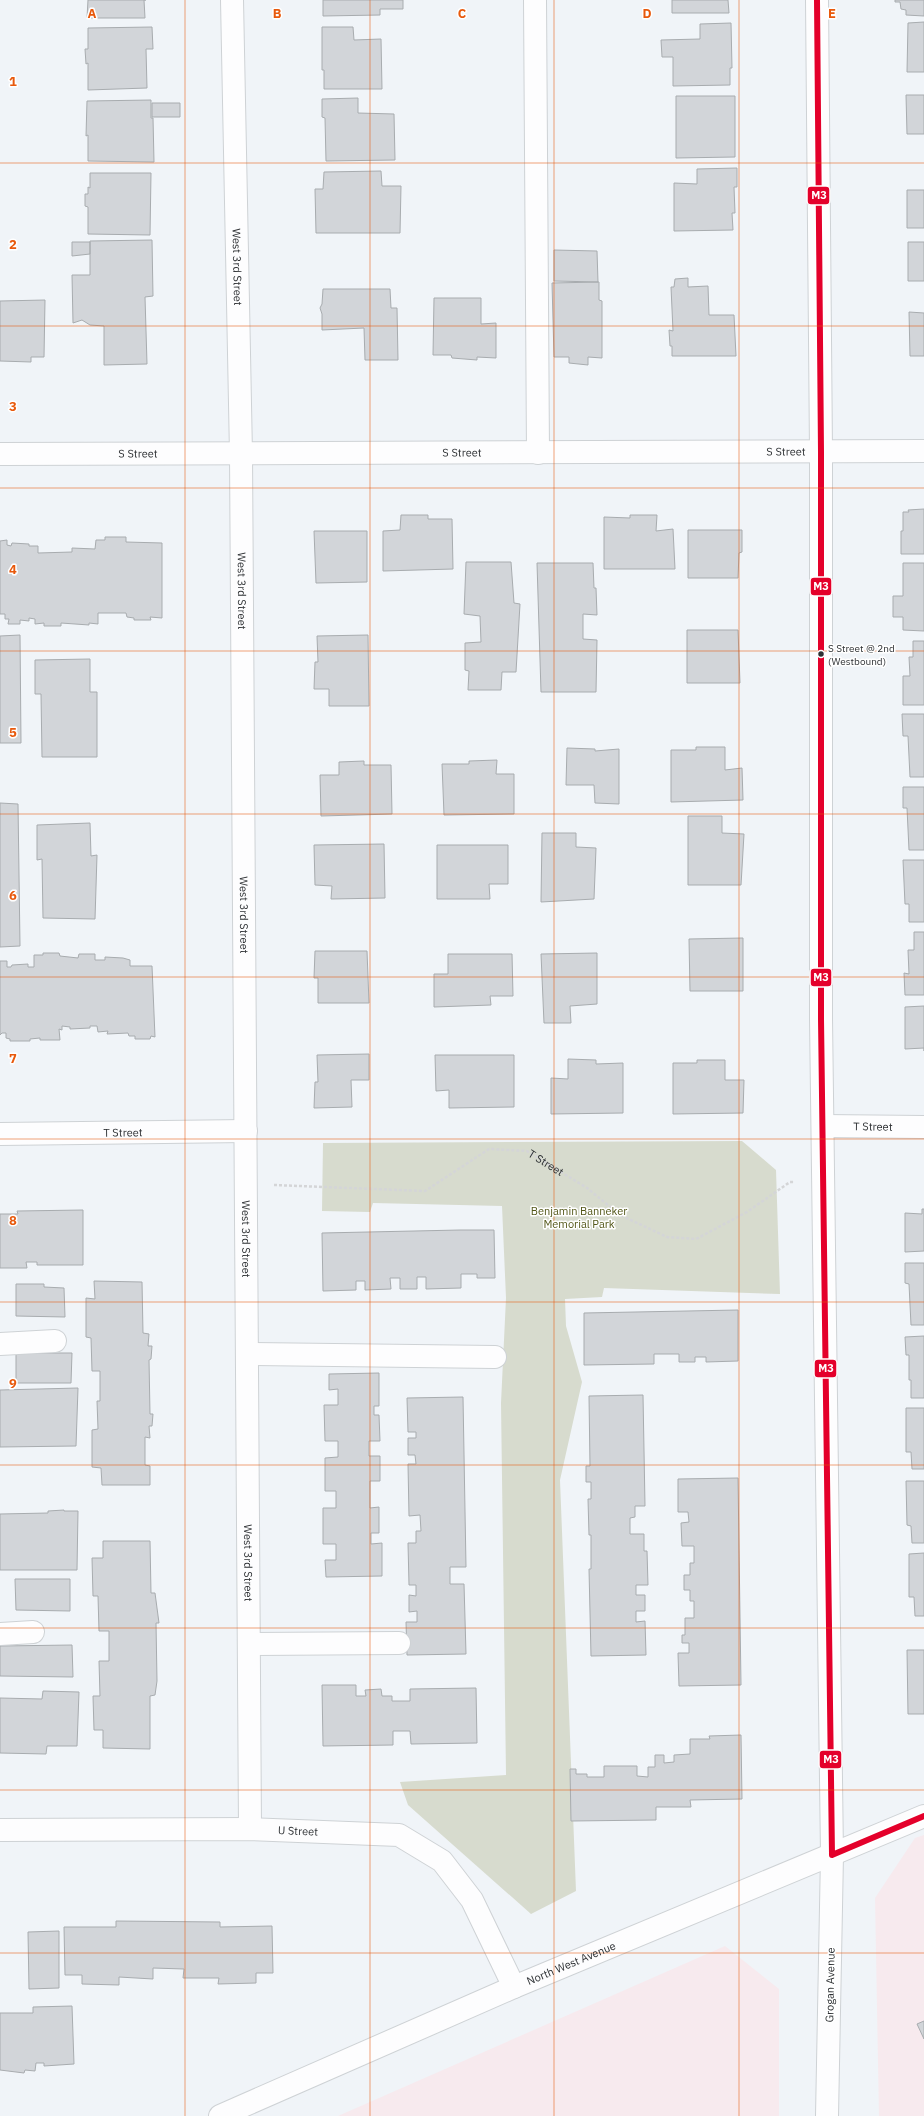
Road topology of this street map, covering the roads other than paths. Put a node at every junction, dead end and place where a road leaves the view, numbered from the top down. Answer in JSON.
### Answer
{"nodes":[{"id":1,"x":232,"y":0,"type":"edge"},
{"id":2,"x":535,"y":0,"type":"edge"},
{"id":3,"x":817,"y":0,"type":"edge"},
{"id":4,"x":821,"y":452,"type":"junction"},
{"id":5,"x":924,"y":452,"type":"edge"},
{"id":6,"x":538,"y":453,"type":"junction"},
{"id":7,"x":0,"y":454,"type":"edge"},
{"id":8,"x":241,"y":454,"type":"junction"},
{"id":9,"x":823,"y":1126,"type":"junction"},
{"id":10,"x":924,"y":1127,"type":"edge"},
{"id":11,"x":246,"y":1131,"type":"junction"},
{"id":12,"x":0,"y":1134,"type":"edge"},
{"id":13,"x":56,"y":1341,"type":"dead end"},
{"id":14,"x":0,"y":1344,"type":"edge"},
{"id":15,"x":247,"y":1354,"type":"junction"},
{"id":16,"x":495,"y":1357,"type":"dead end"},
{"id":17,"x":33,"y":1632,"type":"dead end"},
{"id":18,"x":0,"y":1634,"type":"edge"},
{"id":19,"x":249,"y":1644,"type":"junction"},
{"id":20,"x":399,"y":1644,"type":"dead end"},
{"id":21,"x":924,"y":1816,"type":"edge"},
{"id":22,"x":250,"y":1829,"type":"junction"},
{"id":23,"x":0,"y":1830,"type":"edge"},
{"id":24,"x":832,"y":1855,"type":"junction"},
{"id":25,"x":514,"y":1987,"type":"junction"},
{"id":26,"x":220,"y":2116,"type":"edge"},
{"id":27,"x":828,"y":2116,"type":"edge"}],
"edges":[{"from":1,"to":8,"type":"street","name":"West 3rd Street"},
{"from":2,"to":6,"type":"street"},
{"from":3,"to":4,"type":"street","name":"Grogan Avenue"},
{"from":4,"to":5,"type":"street","name":"S Street"},
{"from":4,"to":6,"type":"street","name":"S Street"},
{"from":4,"to":9,"type":"street","name":"Grogan Avenue"},
{"from":6,"to":8,"type":"street","name":"S Street"},
{"from":7,"to":8,"type":"street","name":"S Street"},
{"from":8,"to":11,"type":"street","name":"West 3rd Street"},
{"from":9,"to":10,"type":"street","name":"T Street"},
{"from":9,"to":24,"type":"street","name":"Grogan Avenue"},
{"from":11,"to":12,"type":"street","name":"T Street"},
{"from":11,"to":15,"type":"street","name":"West 3rd Street"},
{"from":13,"to":14,"type":"street"},
{"from":15,"to":16,"type":"street"},
{"from":15,"to":19,"type":"street","name":"West 3rd Street"},
{"from":17,"to":18,"type":"street"},
{"from":19,"to":20,"type":"street"},
{"from":19,"to":22,"type":"street","name":"West 3rd Street"},
{"from":21,"to":24,"type":"street","name":"North West Avenue"},
{"from":22,"to":23,"type":"street","name":"U Street"},
{"from":22,"to":25,"type":"street","name":"U Street"},
{"from":24,"to":25,"type":"street","name":"North West Avenue"},
{"from":24,"to":27,"type":"street","name":"Grogan Avenue"},
{"from":25,"to":26,"type":"street","name":"North West Avenue"}]}
